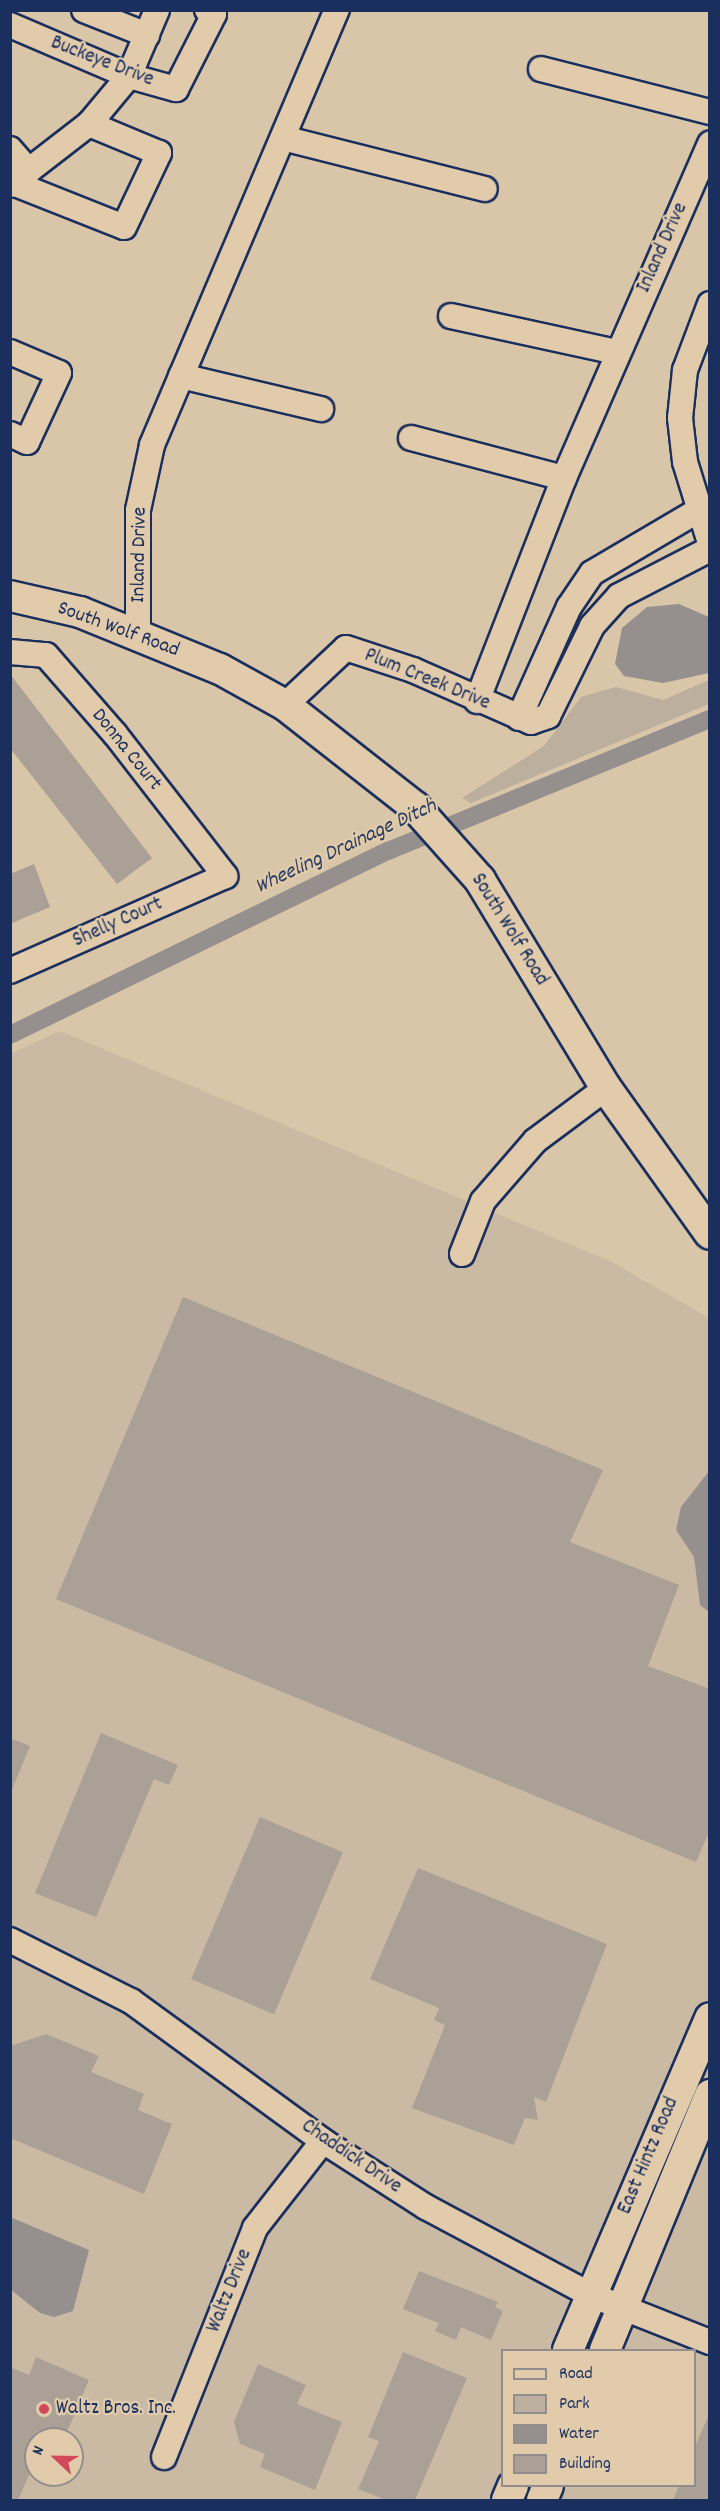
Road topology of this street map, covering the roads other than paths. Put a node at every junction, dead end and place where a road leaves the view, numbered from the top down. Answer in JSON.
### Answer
{"nodes":[{"id":1,"x":84,"y":10,"type":"edge"},
{"id":2,"x":158,"y":10,"type":"edge"},
{"id":3,"x":207,"y":10,"type":"edge"},
{"id":4,"x":337,"y":10,"type":"edge"},
{"id":5,"x":10,"y":25,"type":"edge"},
{"id":6,"x":147,"y":35,"type":"junction"},
{"id":7,"x":541,"y":69,"type":"dead end"},
{"id":8,"x":129,"y":76,"type":"junction"},
{"id":9,"x":710,"y":112,"type":"edge"},
{"id":10,"x":89,"y":123,"type":"junction"},
{"id":11,"x":284,"y":138,"type":"junction"},
{"id":12,"x":710,"y":144,"type":"edge"},
{"id":13,"x":10,"y":149,"type":"edge"},
{"id":14,"x":17,"y":179,"type":"edge"},
{"id":15,"x":485,"y":189,"type":"dead end"},
{"id":16,"x":710,"y":304,"type":"edge"},
{"id":17,"x":451,"y":316,"type":"dead end"},
{"id":18,"x":10,"y":352,"type":"edge"},
{"id":19,"x":616,"y":352,"type":"junction"},
{"id":20,"x":181,"y":376,"type":"junction"},
{"id":21,"x":321,"y":409,"type":"dead end"},
{"id":22,"x":10,"y":434,"type":"edge"},
{"id":23,"x":411,"y":438,"type":"dead end"},
{"id":24,"x":564,"y":478,"type":"junction"},
{"id":25,"x":699,"y":510,"type":"junction"},
{"id":26,"x":710,"y":543,"type":"edge"},
{"id":27,"x":710,"y":549,"type":"edge"},
{"id":28,"x":10,"y":596,"type":"edge"},
{"id":29,"x":138,"y":633,"type":"junction"},
{"id":30,"x":10,"y":652,"type":"edge"},
{"id":31,"x":477,"y":701,"type":"junction"},
{"id":32,"x":285,"y":705,"type":"junction"},
{"id":33,"x":525,"y":720,"type":"junction"},
{"id":34,"x":225,"y":876,"type":"joint"},
{"id":35,"x":10,"y":971,"type":"edge"},
{"id":36,"x":606,"y":1088,"type":"junction"},
{"id":37,"x":710,"y":1234,"type":"edge"},
{"id":38,"x":462,"y":1254,"type":"dead end"},
{"id":39,"x":10,"y":1940,"type":"edge"},
{"id":40,"x":710,"y":2018,"type":"edge"},
{"id":41,"x":710,"y":2095,"type":"edge"},
{"id":42,"x":323,"y":2141,"type":"junction"},
{"id":43,"x":591,"y":2295,"type":"junction"},
{"id":44,"x":622,"y":2306,"type":"junction"},
{"id":45,"x":710,"y":2342,"type":"edge"},
{"id":46,"x":568,"y":2349,"type":"edge"},
{"id":47,"x":605,"y":2349,"type":"edge"},
{"id":48,"x":164,"y":2457,"type":"dead end"}],
"edges":[{"from":1,"to":6,"type":"street","name":"Buckeye Drive"},
{"from":2,"to":6,"type":"street"},
{"from":3,"to":8,"type":"street","name":"Buckeye Drive"},
{"from":4,"to":11,"type":"street","name":"Inland Drive"},
{"from":5,"to":8,"type":"street","name":"Buckeye Drive"},
{"from":6,"to":8,"type":"street"},
{"from":7,"to":9,"type":"street"},
{"from":8,"to":10,"type":"street"},
{"from":10,"to":14,"type":"street"},
{"from":10,"to":14,"type":"street"},
{"from":11,"to":15,"type":"street"},
{"from":11,"to":20,"type":"street","name":"Inland Drive"},
{"from":12,"to":19,"type":"street","name":"Inland Drive"},
{"from":13,"to":14,"type":"street"},
{"from":16,"to":25,"type":"street"},
{"from":17,"to":19,"type":"street"},
{"from":18,"to":22,"type":"street"},
{"from":19,"to":24,"type":"street","name":"Inland Drive"},
{"from":20,"to":21,"type":"street"},
{"from":20,"to":29,"type":"street","name":"Inland Drive"},
{"from":23,"to":24,"type":"street"},
{"from":24,"to":31,"type":"street","name":"Inland Drive"},
{"from":25,"to":26,"type":"street"},
{"from":25,"to":33,"type":"street"},
{"from":27,"to":33,"type":"street"},
{"from":28,"to":29,"type":"main road","name":"South Wolf Road"},
{"from":29,"to":32,"type":"main road","name":"South Wolf Road"},
{"from":30,"to":34,"type":"street","name":"Donna Court"},
{"from":31,"to":32,"type":"street","name":"Plum Creek Drive"},
{"from":31,"to":33,"type":"street","name":"Plum Creek Drive"},
{"from":32,"to":36,"type":"main road","name":"South Wolf Road"},
{"from":34,"to":35,"type":"street","name":"Shelly Court"},
{"from":36,"to":37,"type":"main road","name":"South Wolf Road"},
{"from":36,"to":38,"type":"street"},
{"from":39,"to":42,"type":"street","name":"Chaddick Drive"},
{"from":40,"to":43,"type":"main road","name":"East Hintz Road"},
{"from":41,"to":44,"type":"main road","name":"East Hintz Road"},
{"from":42,"to":43,"type":"street","name":"Chaddick Drive"},
{"from":42,"to":48,"type":"street","name":"Waltz Drive"},
{"from":43,"to":44,"type":"street","name":"Chaddick Drive"},
{"from":43,"to":46,"type":"main road","name":"East Hintz Road"},
{"from":44,"to":45,"type":"street","name":"Chaddick Drive"},
{"from":44,"to":47,"type":"main road","name":"East Hintz Road"}]}
